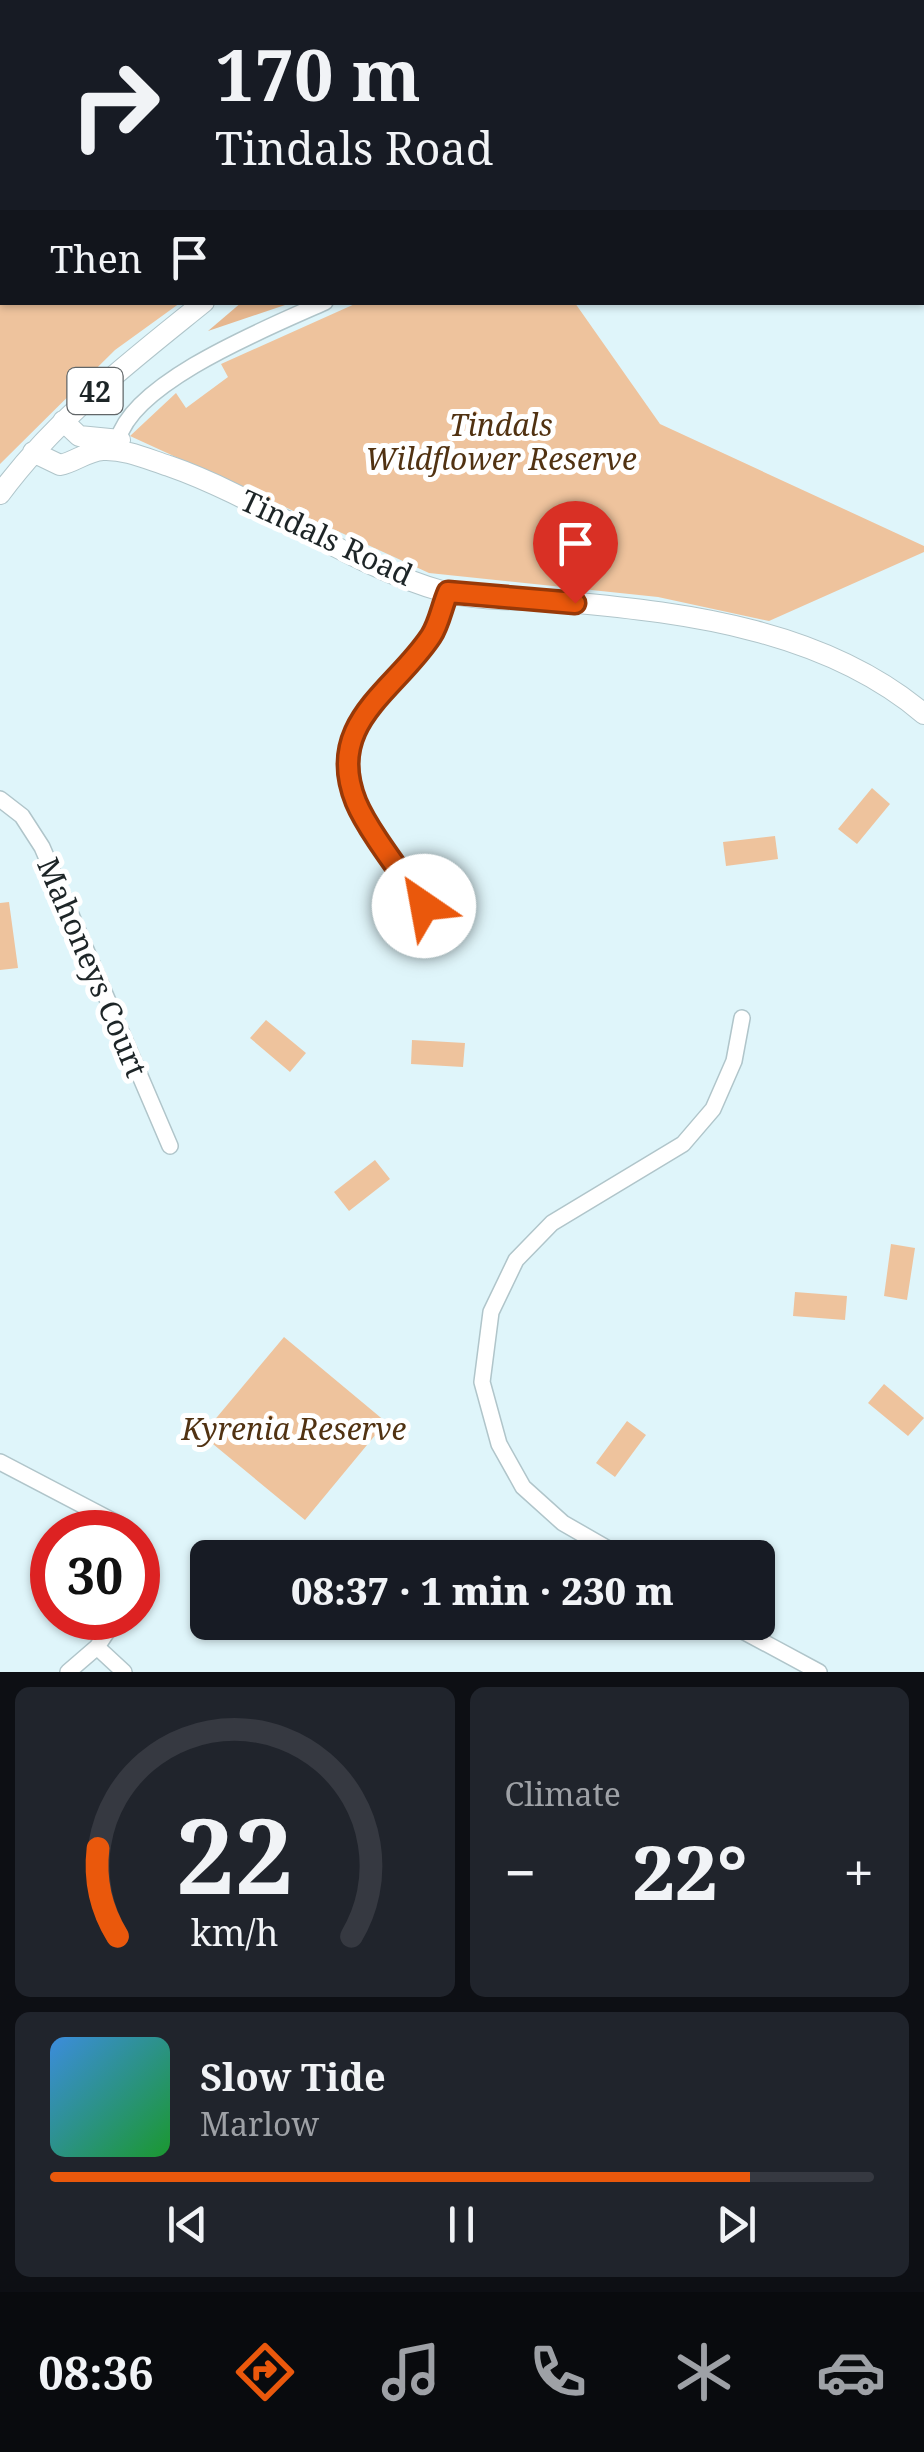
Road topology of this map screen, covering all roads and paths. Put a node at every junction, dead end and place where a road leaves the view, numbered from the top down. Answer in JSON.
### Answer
{"nodes":[{"id":1,"x":200,"y":305,"type":"edge"},
{"id":2,"x":318,"y":305,"type":"edge"},
{"id":3,"x":64,"y":421,"type":"junction"},
{"id":4,"x":117,"y":445,"type":"junction"},
{"id":5,"x":33,"y":452,"type":"junction"},
{"id":6,"x":0,"y":494,"type":"edge"},
{"id":7,"x":448,"y":592,"type":"junction"},
{"id":8,"x":924,"y":714,"type":"edge"},
{"id":9,"x":0,"y":799,"type":"edge"},
{"id":10,"x":424,"y":906,"type":"dead end"},
{"id":11,"x":742,"y":1018,"type":"dead end"},
{"id":12,"x":170,"y":1146,"type":"dead end"},
{"id":13,"x":0,"y":1462,"type":"edge"},
{"id":14,"x":96,"y":1510,"type":"edge"},
{"id":15,"x":592,"y":1540,"type":"edge"},
{"id":16,"x":102,"y":1640,"type":"edge"},
{"id":17,"x":759,"y":1640,"type":"edge"},
{"id":18,"x":98,"y":1647,"type":"junction"},
{"id":19,"x":68,"y":1672,"type":"edge"},
{"id":20,"x":124,"y":1672,"type":"edge"},
{"id":21,"x":819,"y":1672,"type":"edge"}],
"edges":[{"from":1,"to":3,"type":"main road","number":"42"},
{"from":2,"to":4,"type":"street"},
{"from":3,"to":4,"type":"main road","name":"Tindals Road"},
{"from":3,"to":5,"type":"main road","number":"42"},
{"from":4,"to":5,"type":"main road"},
{"from":4,"to":7,"type":"main road","name":"Tindals Road"},
{"from":5,"to":6,"type":"main road","number":"42"},
{"from":7,"to":8,"type":"main road","name":"Tindals Road"},
{"from":7,"to":10,"type":"street"},
{"from":9,"to":12,"type":"street","name":"Mahoneys Court"},
{"from":11,"to":15,"type":"street"},
{"from":13,"to":14,"type":"street"},
{"from":16,"to":18,"type":"street"},
{"from":17,"to":21,"type":"street"},
{"from":18,"to":19,"type":"street"},
{"from":18,"to":20,"type":"street"}]}
